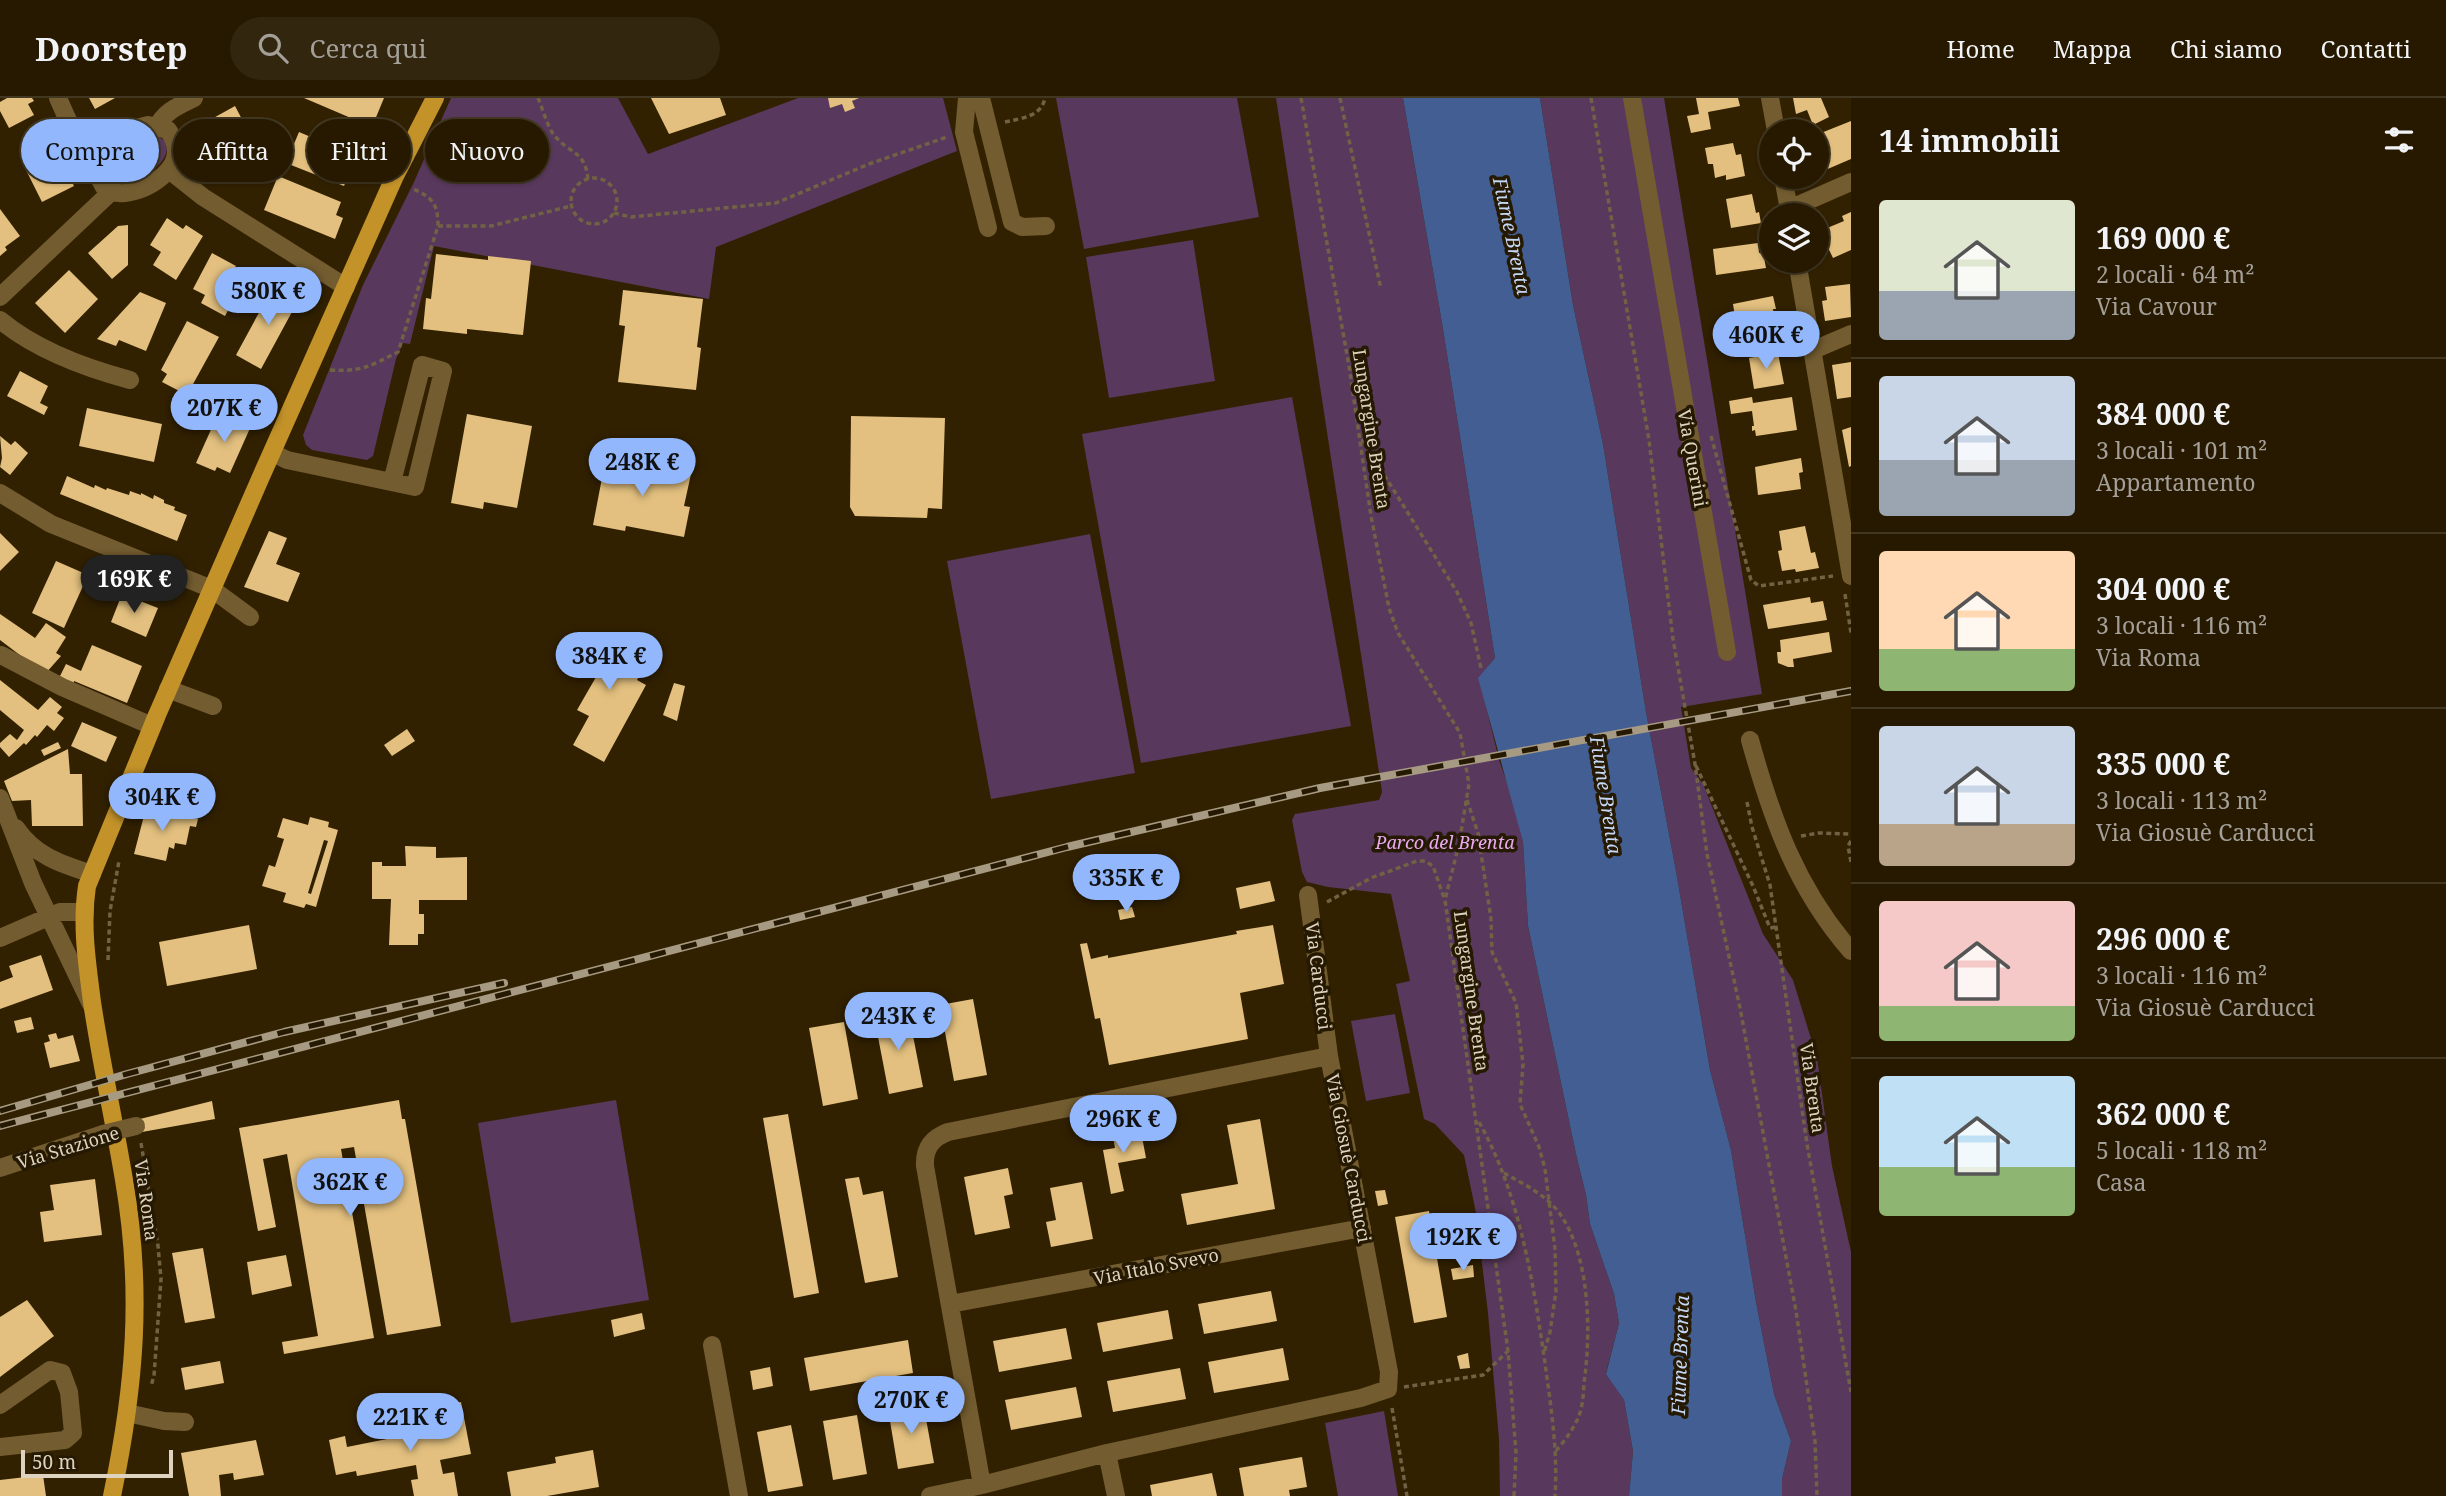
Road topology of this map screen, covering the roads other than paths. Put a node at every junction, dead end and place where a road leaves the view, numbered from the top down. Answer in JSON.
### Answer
{"nodes":[{"id":1,"x":58,"y":98,"type":"edge"},
{"id":2,"x":194,"y":98,"type":"edge"},
{"id":3,"x":435,"y":98,"type":"edge"},
{"id":4,"x":967,"y":98,"type":"edge"},
{"id":5,"x":981,"y":98,"type":"edge"},
{"id":6,"x":1632,"y":98,"type":"edge"},
{"id":7,"x":1770,"y":98,"type":"edge"},
{"id":8,"x":68,"y":119,"type":"edge"},
{"id":9,"x":1774,"y":119,"type":"edge"},
{"id":10,"x":159,"y":120,"type":"edge"},
{"id":11,"x":159,"y":126,"type":"edge"},
{"id":12,"x":169,"y":170,"type":"junction"},
{"id":13,"x":100,"y":182,"type":"edge"},
{"id":14,"x":1851,"y":182,"type":"edge"},
{"id":15,"x":112,"y":191,"type":"junction"},
{"id":16,"x":1808,"y":203,"type":"edge"},
{"id":17,"x":1046,"y":226,"type":"dead end"},
{"id":18,"x":988,"y":228,"type":"dead end"},
{"id":19,"x":1799,"y":273,"type":"edge"},
{"id":20,"x":346,"y":287,"type":"junction"},
{"id":21,"x":0,"y":297,"type":"edge"},
{"id":22,"x":0,"y":320,"type":"edge"},
{"id":23,"x":1851,"y":334,"type":"edge"},
{"id":24,"x":1811,"y":351,"type":"junction"},
{"id":25,"x":130,"y":380,"type":"dead end"},
{"id":26,"x":273,"y":453,"type":"junction"},
{"id":27,"x":392,"y":482,"type":"junction"},
{"id":28,"x":1843,"y":489,"type":"edge"},
{"id":29,"x":0,"y":493,"type":"edge"},
{"id":30,"x":1844,"y":579,"type":"edge"},
{"id":31,"x":212,"y":589,"type":"junction"},
{"id":32,"x":250,"y":617,"type":"dead end"},
{"id":33,"x":1727,"y":652,"type":"dead end"},
{"id":34,"x":1,"y":656,"type":"edge"},
{"id":35,"x":168,"y":689,"type":"junction"},
{"id":36,"x":213,"y":706,"type":"dead end"},
{"id":37,"x":152,"y":726,"type":"junction"},
{"id":38,"x":1750,"y":740,"type":"dead end"},
{"id":39,"x":0,"y":798,"type":"edge"},
{"id":40,"x":10,"y":820,"type":"junction"},
{"id":41,"x":92,"y":874,"type":"junction"},
{"id":42,"x":1309,"y":903,"type":"road end"},
{"id":43,"x":84,"y":912,"type":"junction"},
{"id":44,"x":48,"y":916,"type":"junction"},
{"id":45,"x":0,"y":938,"type":"edge"},
{"id":46,"x":1851,"y":951,"type":"edge"},
{"id":47,"x":94,"y":1010,"type":"junction"},
{"id":48,"x":1329,"y":1056,"type":"junction"},
{"id":49,"x":136,"y":1126,"type":"dead end"},
{"id":50,"x":0,"y":1168,"type":"edge"},
{"id":51,"x":1362,"y":1228,"type":"junction"},
{"id":52,"x":950,"y":1304,"type":"junction"},
{"id":53,"x":712,"y":1345,"type":"dead end"},
{"id":54,"x":0,"y":1405,"type":"edge"},
{"id":55,"x":136,"y":1415,"type":"junction"},
{"id":56,"x":185,"y":1422,"type":"dead end"},
{"id":57,"x":0,"y":1447,"type":"edge"},
{"id":58,"x":1107,"y":1452,"type":"junction"},
{"id":59,"x":982,"y":1485,"type":"junction"},
{"id":60,"x":112,"y":1496,"type":"edge"},
{"id":61,"x":739,"y":1496,"type":"edge"},
{"id":62,"x":930,"y":1496,"type":"edge"},
{"id":63,"x":1116,"y":1496,"type":"edge"}],
"edges":[{"from":1,"to":8,"type":"street"},
{"from":2,"to":10,"type":"street"},
{"from":3,"to":20,"type":"main road","name":"Via Roma"},
{"from":4,"to":18,"type":"street"},
{"from":5,"to":17,"type":"street"},
{"from":6,"to":33,"type":"street","name":"Via Querini"},
{"from":7,"to":9,"type":"street"},
{"from":11,"to":12,"type":"street"},
{"from":12,"to":15,"type":"street"},
{"from":12,"to":20,"type":"street"},
{"from":13,"to":15,"type":"street"},
{"from":14,"to":16,"type":"street"},
{"from":15,"to":21,"type":"street"},
{"from":19,"to":24,"type":"street"},
{"from":20,"to":26,"type":"main road","name":"Via Roma"},
{"from":22,"to":25,"type":"street"},
{"from":23,"to":24,"type":"street"},
{"from":24,"to":28,"type":"street"},
{"from":26,"to":27,"type":"street"},
{"from":26,"to":31,"type":"main road","name":"Via Roma"},
{"from":27,"to":27,"type":"street"},
{"from":28,"to":30,"type":"street"},
{"from":29,"to":31,"type":"street"},
{"from":31,"to":32,"type":"street"},
{"from":31,"to":35,"type":"main road","name":"Via Roma"},
{"from":34,"to":37,"type":"street"},
{"from":35,"to":36,"type":"street"},
{"from":35,"to":37,"type":"main road","name":"Via Roma"},
{"from":37,"to":41,"type":"main road","name":"Via Roma"},
{"from":38,"to":46,"type":"street"},
{"from":39,"to":40,"type":"street"},
{"from":40,"to":41,"type":"street"},
{"from":40,"to":44,"type":"street"},
{"from":41,"to":43,"type":"main road","name":"Via Roma"},
{"from":42,"to":48,"type":"street","name":"Via Carducci"},
{"from":43,"to":44,"type":"street"},
{"from":43,"to":47,"type":"main road","name":"Via Roma"},
{"from":44,"to":45,"type":"street"},
{"from":44,"to":47,"type":"street"},
{"from":47,"to":55,"type":"main road","name":"Via Roma"},
{"from":48,"to":51,"type":"street","name":"Via Giosuè Carducci"},
{"from":48,"to":52,"type":"street","name":"Via Giosuè Carducci"},
{"from":49,"to":50,"type":"street","name":"Via Stazione","bridge":true},
{"from":51,"to":52,"type":"street","name":"Via Italo Svevo"},
{"from":51,"to":58,"type":"street","name":"Via Giosuè Carducci"},
{"from":52,"to":59,"type":"street","name":"Via Giosuè Carducci"},
{"from":53,"to":61,"type":"street"},
{"from":54,"to":57,"type":"street"},
{"from":55,"to":56,"type":"street"},
{"from":55,"to":60,"type":"main road","name":"Via Roma"},
{"from":58,"to":59,"type":"street"},
{"from":58,"to":63,"type":"street"},
{"from":59,"to":62,"type":"street"}]}
